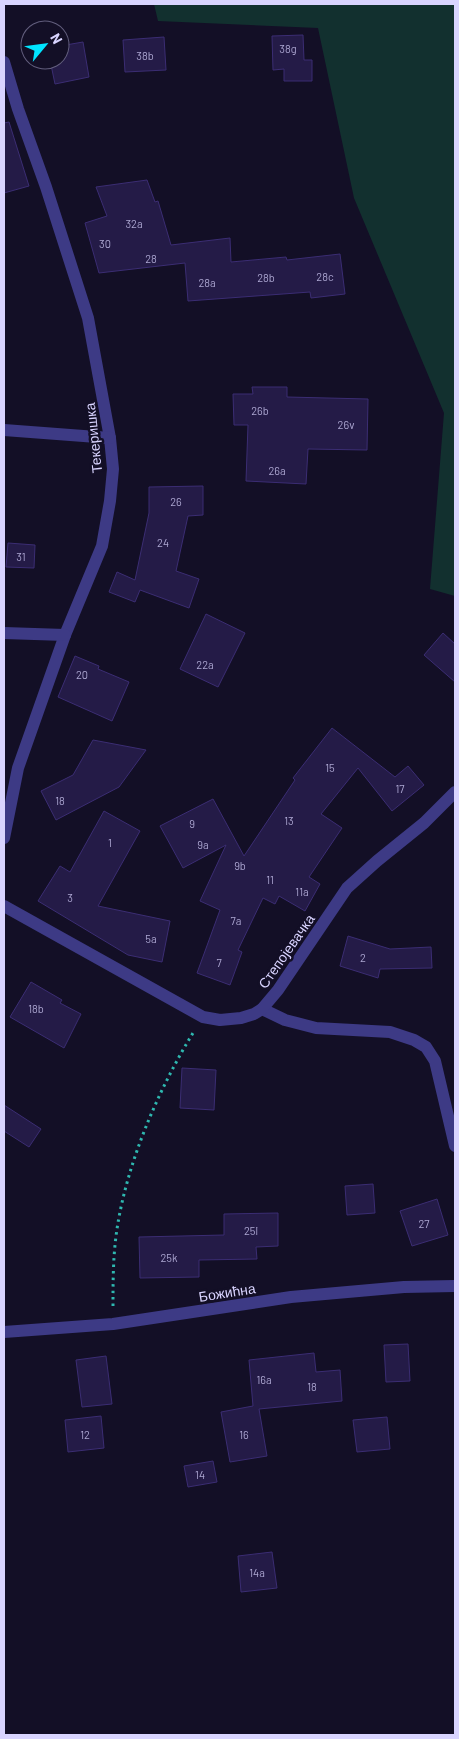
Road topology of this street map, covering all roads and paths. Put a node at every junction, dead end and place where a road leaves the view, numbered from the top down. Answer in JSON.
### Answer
{"nodes":[{"id":1,"x":4,"y":62,"type":"edge"},
{"id":2,"x":4,"y":430,"type":"edge"},
{"id":3,"x":110,"y":438,"type":"junction"},
{"id":4,"x":4,"y":633,"type":"edge"},
{"id":5,"x":65,"y":634,"type":"junction"},
{"id":6,"x":455,"y":792,"type":"edge"},
{"id":7,"x":4,"y":838,"type":"edge"},
{"id":8,"x":4,"y":906,"type":"edge"},
{"id":9,"x":262,"y":1009,"type":"junction"},
{"id":10,"x":203,"y":1017,"type":"junction"},
{"id":11,"x":455,"y":1146,"type":"edge"},
{"id":12,"x":455,"y":1286,"type":"edge"},
{"id":13,"x":113,"y":1324,"type":"junction"},
{"id":14,"x":4,"y":1332,"type":"edge"}],
"edges":[{"from":1,"to":3,"type":"street","name":"Текеришка"},
{"from":2,"to":3,"type":"street"},
{"from":3,"to":5,"type":"street","name":"Текеришка"},
{"from":4,"to":5,"type":"street"},
{"from":5,"to":7,"type":"street","name":"Текеришка"},
{"from":6,"to":9,"type":"street","name":"Степојевачка"},
{"from":8,"to":10,"type":"street","name":"Степојевачка"},
{"from":9,"to":10,"type":"street","name":"Степојевачка"},
{"from":9,"to":11,"type":"street"},
{"from":10,"to":13,"type":"path"},
{"from":12,"to":13,"type":"street","name":"Божићна"},
{"from":13,"to":14,"type":"street","name":"Божићна"}]}
